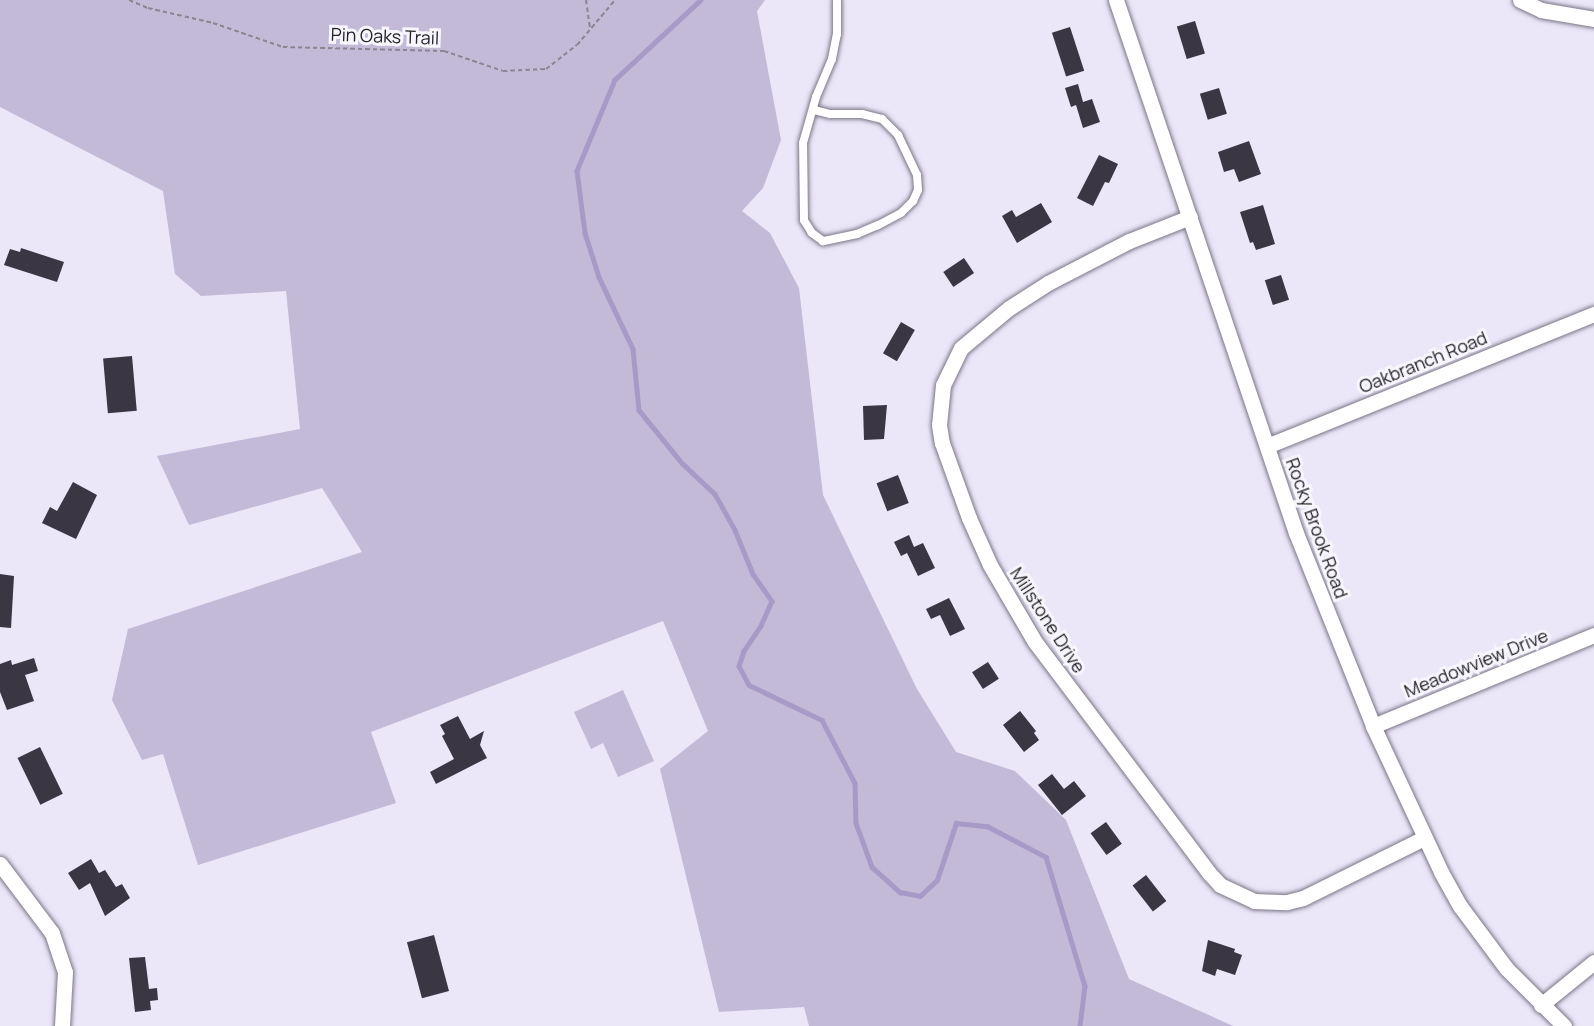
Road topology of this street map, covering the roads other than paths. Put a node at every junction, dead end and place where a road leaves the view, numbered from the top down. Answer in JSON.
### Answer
{"nodes":[{"id":1,"x":837,"y":0,"type":"edge"},
{"id":2,"x":1116,"y":0,"type":"edge"},
{"id":3,"x":1520,"y":0,"type":"edge"},
{"id":4,"x":1594,"y":19,"type":"edge"},
{"id":5,"x":814,"y":110,"type":"junction"},
{"id":6,"x":1190,"y":217,"type":"junction"},
{"id":7,"x":1594,"y":314,"type":"edge"},
{"id":8,"x":1267,"y":446,"type":"junction"},
{"id":9,"x":1594,"y":635,"type":"edge"},
{"id":10,"x":1373,"y":726,"type":"junction"},
{"id":11,"x":1424,"y":838,"type":"junction"},
{"id":12,"x":0,"y":864,"type":"edge"},
{"id":13,"x":1594,"y":962,"type":"edge"},
{"id":14,"x":1541,"y":1005,"type":"junction"},
{"id":15,"x":62,"y":1026,"type":"edge"},
{"id":16,"x":1564,"y":1026,"type":"edge"}],
"edges":[{"from":1,"to":5,"type":"lane"},
{"from":2,"to":6,"type":"street","name":"Rocky Brook Road"},
{"from":3,"to":4,"type":"street"},
{"from":5,"to":5,"type":"lane"},
{"from":6,"to":8,"type":"street","name":"Rocky Brook Road"},
{"from":6,"to":11,"type":"street","name":"Millstone Drive"},
{"from":7,"to":8,"type":"street","name":"Oakbranch Road"},
{"from":8,"to":10,"type":"street","name":"Rocky Brook Road"},
{"from":9,"to":10,"type":"street","name":"Meadowview Drive"},
{"from":10,"to":11,"type":"street","name":"Rocky Brook Road"},
{"from":11,"to":14,"type":"street","name":"Rocky Brook Road"},
{"from":12,"to":15,"type":"street"},
{"from":13,"to":14,"type":"street"},
{"from":14,"to":16,"type":"street","name":"Rocky Brook Road"}]}
